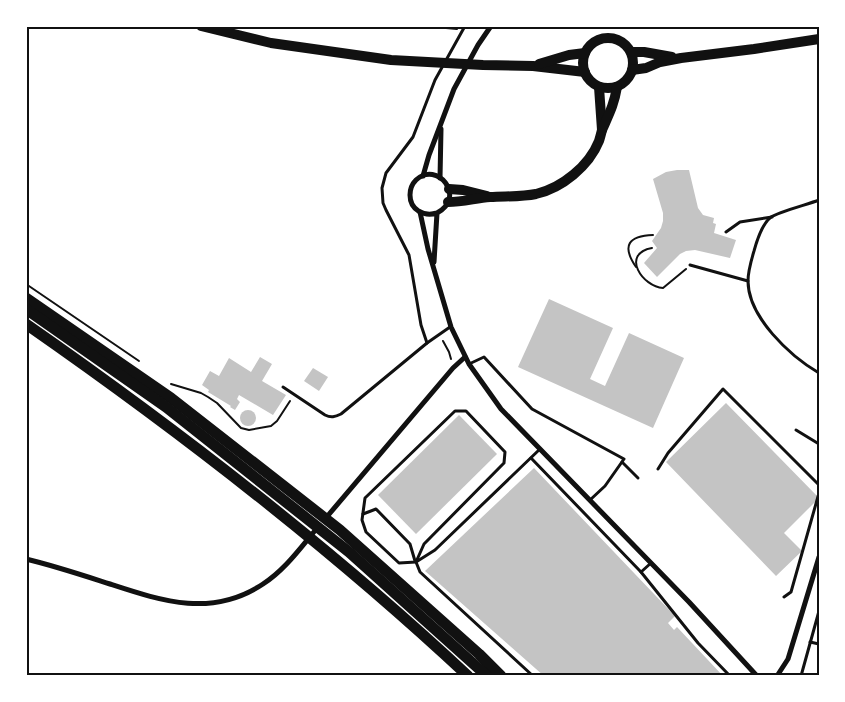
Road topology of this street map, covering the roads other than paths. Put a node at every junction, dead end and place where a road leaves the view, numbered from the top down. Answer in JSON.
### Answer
{"nodes":[{"id":1,"x":201,"y":26,"type":"edge"},
{"id":2,"x":464,"y":26,"type":"edge"},
{"id":3,"x":491,"y":26,"type":"edge"},
{"id":4,"x":819,"y":39,"type":"edge"},
{"id":5,"x":631,"y":52,"type":"junction"},
{"id":6,"x":585,"y":53,"type":"junction"},
{"id":7,"x":681,"y":58,"type":"junction"},
{"id":8,"x":533,"y":66,"type":"junction"},
{"id":9,"x":632,"y":70,"type":"junction"},
{"id":10,"x":585,"y":72,"type":"junction"},
{"id":11,"x":599,"y":87,"type":"junction"},
{"id":12,"x":617,"y":87,"type":"junction"},
{"id":13,"x":442,"y":124,"type":"junction"},
{"id":14,"x":602,"y":131,"type":"junction"},
{"id":15,"x":422,"y":176,"type":"junction"},
{"id":16,"x":440,"y":178,"type":"junction"},
{"id":17,"x":449,"y":189,"type":"junction"},
{"id":18,"x":490,"y":197,"type":"junction"},
{"id":19,"x":819,"y":200,"type":"edge"},
{"id":20,"x":448,"y":202,"type":"junction"},
{"id":21,"x":420,"y":212,"type":"junction"},
{"id":22,"x":437,"y":213,"type":"junction"},
{"id":23,"x":772,"y":217,"type":"junction"},
{"id":24,"x":726,"y":232,"type":"dead end"},
{"id":25,"x":434,"y":265,"type":"junction"},
{"id":26,"x":690,"y":265,"type":"road end"},
{"id":27,"x":748,"y":281,"type":"junction"},
{"id":28,"x":26,"y":298,"type":"edge"},
{"id":29,"x":26,"y":309,"type":"edge"},
{"id":30,"x":26,"y":324,"type":"edge"},
{"id":31,"x":451,"y":327,"type":"junction"},
{"id":32,"x":427,"y":343,"type":"junction"},
{"id":33,"x":465,"y":357,"type":"junction"},
{"id":34,"x":469,"y":364,"type":"junction"},
{"id":35,"x":819,"y":373,"type":"edge"},
{"id":36,"x":283,"y":387,"type":"dead end"},
{"id":37,"x":796,"y":430,"type":"dead end"},
{"id":38,"x":819,"y":444,"type":"edge"},
{"id":39,"x":540,"y":449,"type":"junction"},
{"id":40,"x":531,"y":458,"type":"junction"},
{"id":41,"x":622,"y":462,"type":"junction"},
{"id":42,"x":658,"y":469,"type":"dead end"},
{"id":43,"x":638,"y":478,"type":"dead end"},
{"id":44,"x":819,"y":485,"type":"edge"},
{"id":45,"x":819,"y":493,"type":"edge"},
{"id":46,"x":590,"y":500,"type":"junction"},
{"id":47,"x":362,"y":514,"type":"junction"},
{"id":48,"x":819,"y":556,"type":"edge"},
{"id":49,"x":26,"y":559,"type":"edge"},
{"id":50,"x":416,"y":562,"type":"junction"},
{"id":51,"x":651,"y":563,"type":"junction"},
{"id":52,"x":641,"y":572,"type":"junction"},
{"id":53,"x":784,"y":597,"type":"dead end"},
{"id":54,"x":819,"y":611,"type":"edge"},
{"id":55,"x":818,"y":619,"type":"edge"},
{"id":56,"x":810,"y":642,"type":"junction"},
{"id":57,"x":819,"y":644,"type":"edge"},
{"id":58,"x":468,"y":676,"type":"edge"},
{"id":59,"x":487,"y":676,"type":"edge"},
{"id":60,"x":501,"y":676,"type":"edge"},
{"id":61,"x":533,"y":676,"type":"edge"},
{"id":62,"x":730,"y":676,"type":"edge"},
{"id":63,"x":757,"y":676,"type":"edge"},
{"id":64,"x":777,"y":676,"type":"edge"},
{"id":65,"x":802,"y":676,"type":"edge"}],
"edges":[{"from":1,"to":8,"type":"highway"},
{"from":2,"to":32,"type":"lane"},
{"from":3,"to":13,"type":"street"},
{"from":4,"to":7,"type":"highway"},
{"from":5,"to":6,"type":"highway"},
{"from":5,"to":7,"type":"highway"},
{"from":5,"to":9,"type":"highway"},
{"from":6,"to":8,"type":"highway"},
{"from":6,"to":10,"type":"highway"},
{"from":7,"to":9,"type":"highway"},
{"from":8,"to":10,"type":"highway"},
{"from":9,"to":12,"type":"highway"},
{"from":10,"to":11,"type":"highway"},
{"from":11,"to":12,"type":"highway"},
{"from":11,"to":14,"type":"highway"},
{"from":12,"to":14,"type":"highway"},
{"from":13,"to":15,"type":"street"},
{"from":13,"to":16,"type":"street"},
{"from":14,"to":18,"type":"highway"},
{"from":15,"to":16,"type":"street"},
{"from":15,"to":21,"type":"street"},
{"from":16,"to":17,"type":"street"},
{"from":17,"to":18,"type":"highway"},
{"from":17,"to":20,"type":"street"},
{"from":18,"to":20,"type":"highway"},
{"from":19,"to":23,"type":"lane"},
{"from":20,"to":22,"type":"street"},
{"from":21,"to":22,"type":"street"},
{"from":21,"to":25,"type":"street"},
{"from":22,"to":25,"type":"street"},
{"from":23,"to":24,"type":"lane"},
{"from":23,"to":27,"type":"lane"},
{"from":25,"to":31,"type":"street"},
{"from":26,"to":27,"type":"lane"},
{"from":27,"to":35,"type":"lane"},
{"from":28,"to":60,"type":"highway"},
{"from":29,"to":59,"type":"highway"},
{"from":30,"to":58,"type":"highway"},
{"from":31,"to":32,"type":"lane"},
{"from":31,"to":33,"type":"street"},
{"from":32,"to":36,"type":"lane"},
{"from":33,"to":34,"type":"street"},
{"from":33,"to":49,"type":"street"},
{"from":34,"to":39,"type":"street"},
{"from":34,"to":41,"type":"lane"},
{"from":37,"to":38,"type":"lane"},
{"from":39,"to":40,"type":"lane"},
{"from":39,"to":46,"type":"street"},
{"from":40,"to":50,"type":"lane"},
{"from":40,"to":52,"type":"lane"},
{"from":41,"to":43,"type":"lane"},
{"from":41,"to":46,"type":"lane"},
{"from":42,"to":44,"type":"lane"},
{"from":45,"to":53,"type":"lane"},
{"from":46,"to":51,"type":"street"},
{"from":47,"to":50,"type":"lane"},
{"from":47,"to":50,"type":"lane"},
{"from":47,"to":50,"type":"lane"},
{"from":48,"to":64,"type":"street"},
{"from":50,"to":61,"type":"lane"},
{"from":51,"to":52,"type":"lane"},
{"from":51,"to":63,"type":"street"},
{"from":52,"to":62,"type":"lane"},
{"from":54,"to":55,"type":"lane"},
{"from":55,"to":56,"type":"lane"},
{"from":56,"to":57,"type":"lane"},
{"from":56,"to":65,"type":"lane"}]}
